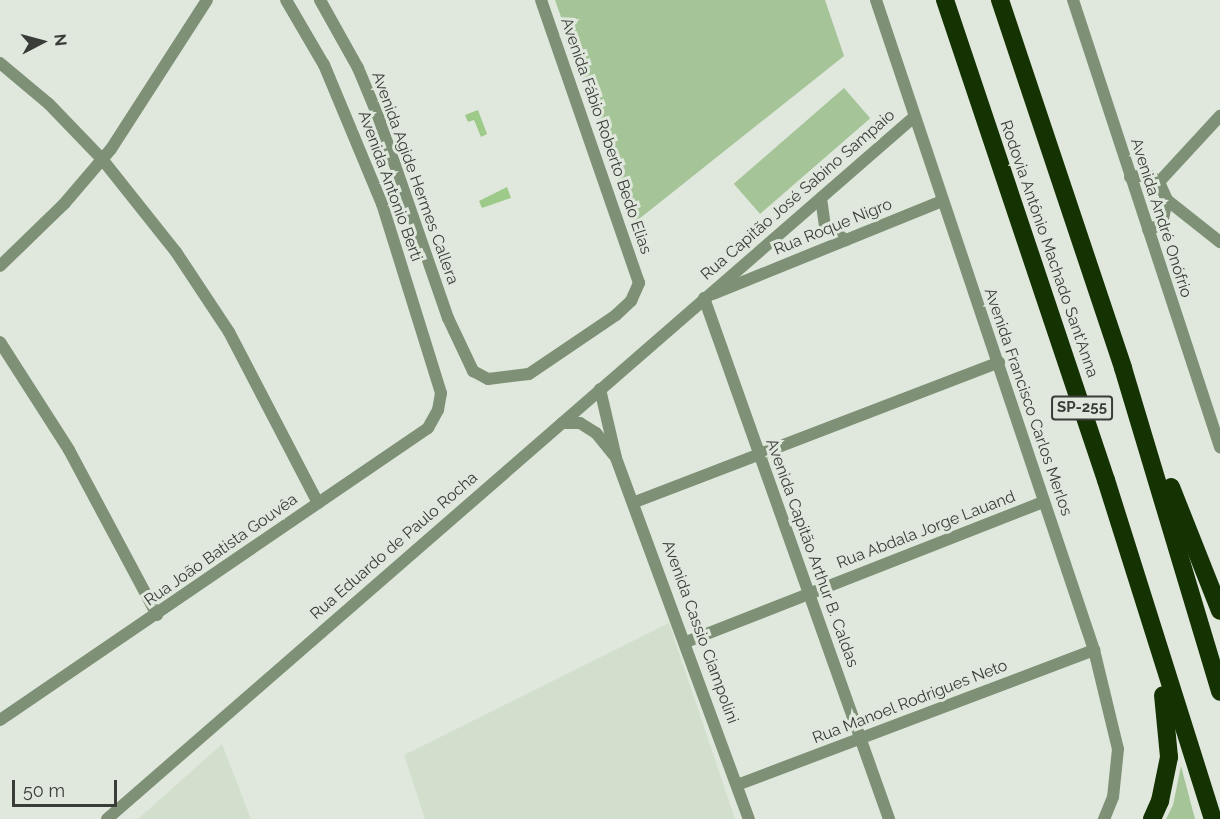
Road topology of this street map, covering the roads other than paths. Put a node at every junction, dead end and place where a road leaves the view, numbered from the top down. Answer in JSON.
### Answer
{"nodes":[{"id":1,"x":207,"y":0,"type":"edge"},
{"id":2,"x":286,"y":0,"type":"edge"},
{"id":3,"x":320,"y":0,"type":"edge"},
{"id":4,"x":541,"y":0,"type":"edge"},
{"id":5,"x":876,"y":0,"type":"edge"},
{"id":6,"x":945,"y":0,"type":"edge"},
{"id":7,"x":999,"y":0,"type":"edge"},
{"id":8,"x":1072,"y":0,"type":"edge"},
{"id":9,"x":0,"y":63,"type":"edge"},
{"id":10,"x":1220,"y":116,"type":"edge"},
{"id":11,"x":914,"y":117,"type":"junction"},
{"id":12,"x":102,"y":159,"type":"junction"},
{"id":13,"x":1130,"y":177,"type":"junction"},
{"id":14,"x":1160,"y":182,"type":"junction"},
{"id":15,"x":821,"y":198,"type":"junction"},
{"id":16,"x":942,"y":201,"type":"junction"},
{"id":17,"x":1173,"y":212,"type":"junction"},
{"id":18,"x":1148,"y":230,"type":"junction"},
{"id":19,"x":846,"y":240,"type":"junction"},
{"id":20,"x":1220,"y":242,"type":"edge"},
{"id":21,"x":0,"y":266,"type":"edge"},
{"id":22,"x":639,"y":283,"type":"joint"},
{"id":23,"x":704,"y":298,"type":"junction"},
{"id":24,"x":0,"y":342,"type":"edge"},
{"id":25,"x":999,"y":362,"type":"junction"},
{"id":26,"x":1123,"y":368,"type":"junction"},
{"id":27,"x":600,"y":389,"type":"junction"},
{"id":28,"x":441,"y":393,"type":"joint"},
{"id":29,"x":562,"y":423,"type":"junction"},
{"id":30,"x":1219,"y":440,"type":"edge"},
{"id":31,"x":759,"y":454,"type":"junction"},
{"id":32,"x":616,"y":458,"type":"junction"},
{"id":33,"x":1044,"y":501,"type":"junction"},
{"id":34,"x":635,"y":502,"type":"junction"},
{"id":35,"x":318,"y":503,"type":"junction"},
{"id":36,"x":1133,"y":567,"type":"junction"},
{"id":37,"x":809,"y":594,"type":"junction"},
{"id":38,"x":1220,"y":611,"type":"edge"},
{"id":39,"x":157,"y":615,"type":"junction"},
{"id":40,"x":686,"y":642,"type":"junction"},
{"id":41,"x":1094,"y":650,"type":"junction"},
{"id":42,"x":1220,"y":692,"type":"edge"},
{"id":43,"x":0,"y":720,"type":"edge"},
{"id":44,"x":860,"y":739,"type":"junction"},
{"id":45,"x":737,"y":785,"type":"junction"},
{"id":46,"x":1101,"y":817,"type":"edge"},
{"id":47,"x":107,"y":819,"type":"edge"},
{"id":48,"x":749,"y":819,"type":"edge"},
{"id":49,"x":889,"y":819,"type":"edge"},
{"id":50,"x":1152,"y":819,"type":"edge"},
{"id":51,"x":1213,"y":819,"type":"edge"}],
"edges":[{"from":1,"to":12,"type":"street"},
{"from":2,"to":28,"type":"street","name":"Avenida Antonio Berti"},
{"from":3,"to":22,"type":"street","name":"Avenida Agide Hermes Callera"},
{"from":4,"to":22,"type":"street","name":"Avenida Fábio Roberto Bedo Elias"},
{"from":5,"to":11,"type":"street","name":"Avenida Francisco Carlos Merlos"},
{"from":6,"to":36,"type":"highway","name":"Rodovia Antônio Machado Sant'Anna","number":"SP-255"},
{"from":7,"to":26,"type":"highway","name":"Rodovia Antônio Machado Sant'Anna","number":"SP-255"},
{"from":8,"to":13,"type":"street","name":"Avenida André Onófrio"},
{"from":9,"to":12,"type":"street"},
{"from":10,"to":14,"type":"street"},
{"from":11,"to":15,"type":"street","name":"Rua Capitão José Sabino Sampaio"},
{"from":11,"to":16,"type":"street","name":"Avenida Francisco Carlos Merlos"},
{"from":12,"to":21,"type":"street"},
{"from":12,"to":35,"type":"street"},
{"from":13,"to":14,"type":"street"},
{"from":13,"to":18,"type":"street","name":"Avenida André Onófrio"},
{"from":14,"to":17,"type":"street"},
{"from":15,"to":19,"type":"street"},
{"from":15,"to":23,"type":"street","name":"Rua Capitão José Sabino Sampaio"},
{"from":16,"to":19,"type":"street","name":"Rua Roque Nigro"},
{"from":16,"to":25,"type":"street","name":"Avenida Francisco Carlos Merlos"},
{"from":17,"to":18,"type":"street"},
{"from":17,"to":20,"type":"street"},
{"from":18,"to":30,"type":"street","name":"Avenida André Onófrio"},
{"from":19,"to":23,"type":"street","name":"Rua Roque Nigro"},
{"from":23,"to":27,"type":"street","name":"Rua Eduardo de Paulo Rocha"},
{"from":23,"to":31,"type":"street","name":"Avenida Capitão Arthur B. Caldas"},
{"from":24,"to":39,"type":"street"},
{"from":25,"to":31,"type":"street"},
{"from":25,"to":33,"type":"street","name":"Avenida Francisco Carlos Merlos"},
{"from":26,"to":38,"type":"highway"},
{"from":26,"to":42,"type":"highway","name":"Rodovia Antônio Machado Sant'Anna","number":"SP-255"},
{"from":27,"to":29,"type":"street","name":"Rua Eduardo de Paulo Rocha"},
{"from":27,"to":32,"type":"street"},
{"from":28,"to":35,"type":"street","name":"Rua João Batista Gouvêa"},
{"from":29,"to":32,"type":"street"},
{"from":29,"to":47,"type":"street","name":"Rua Eduardo de Paulo Rocha"},
{"from":31,"to":34,"type":"street"},
{"from":31,"to":37,"type":"street","name":"Avenida Capitão Arthur B. Caldas"},
{"from":32,"to":34,"type":"street","name":"Avenida Cassio Ciampolini"},
{"from":33,"to":37,"type":"street","name":"Rua Abdala Jorge Lauand"},
{"from":33,"to":41,"type":"street","name":"Avenida Francisco Carlos Merlos"},
{"from":34,"to":40,"type":"street","name":"Avenida Cassio Ciampolini"},
{"from":35,"to":39,"type":"street","name":"Rua João Batista Gouvêa"},
{"from":36,"to":50,"type":"highway"},
{"from":36,"to":51,"type":"highway","name":"Rodovia Antônio Machado Sant'Anna","number":"SP-255"},
{"from":37,"to":40,"type":"street","name":"Rua Abdala Jorge Lauand"},
{"from":37,"to":44,"type":"street","name":"Avenida Capitão Arthur B. Caldas"},
{"from":39,"to":43,"type":"street","name":"Rua João Batista Gouvêa"},
{"from":40,"to":45,"type":"street","name":"Avenida Cassio Ciampolini"},
{"from":41,"to":44,"type":"street","name":"Rua Manoel Rodrigues Neto"},
{"from":41,"to":46,"type":"street","name":"Avenida Francisco Carlos Merlos"},
{"from":44,"to":45,"type":"street","name":"Rua Manoel Rodrigues Neto"},
{"from":44,"to":49,"type":"street","name":"Avenida Capitão Arthur B. Caldas"},
{"from":45,"to":48,"type":"street","name":"Avenida Cassio Ciampolini"}]}
